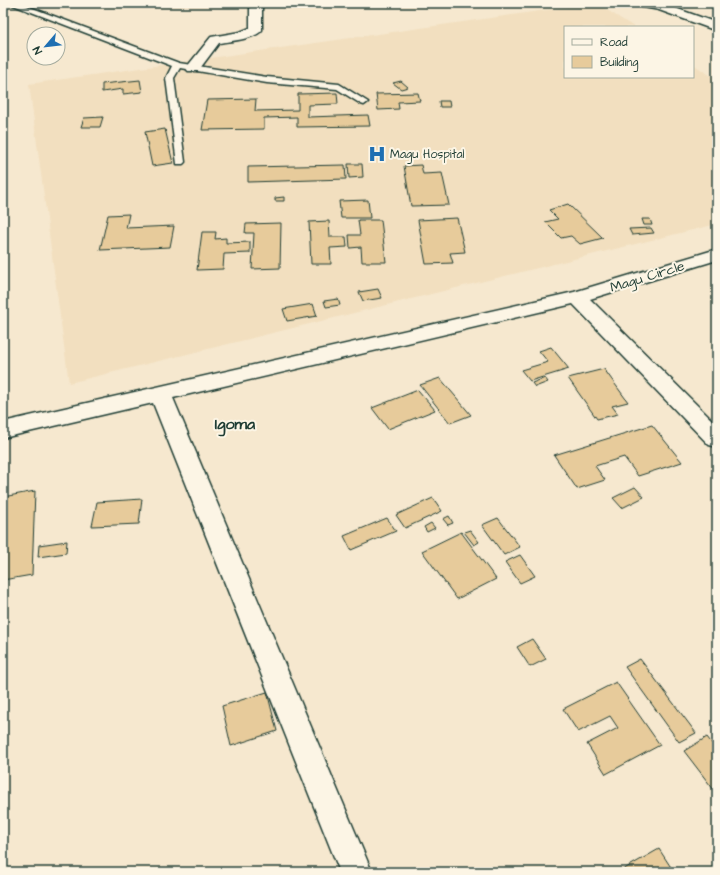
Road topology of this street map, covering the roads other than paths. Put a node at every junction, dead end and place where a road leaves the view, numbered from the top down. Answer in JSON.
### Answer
{"nodes":[{"id":1,"x":12,"y":3,"type":"edge"},
{"id":2,"x":258,"y":3,"type":"edge"},
{"id":3,"x":637,"y":3,"type":"edge"},
{"id":4,"x":649,"y":3,"type":"edge"},
{"id":5,"x":662,"y":7,"type":"junction"},
{"id":6,"x":717,"y":27,"type":"edge"},
{"id":7,"x":177,"y":65,"type":"junction"},
{"id":8,"x":193,"y":68,"type":"junction"},
{"id":9,"x":364,"y":102,"type":"dead end"},
{"id":10,"x":180,"y":162,"type":"dead end"},
{"id":11,"x":717,"y":254,"type":"edge"},
{"id":12,"x":577,"y":297,"type":"junction"},
{"id":13,"x":160,"y":393,"type":"junction"},
{"id":14,"x":3,"y":430,"type":"edge"},
{"id":15,"x":717,"y":439,"type":"edge"},
{"id":16,"x":356,"y":872,"type":"edge"}],
"edges":[{"from":1,"to":7,"type":"lane"},
{"from":2,"to":8,"type":"street"},
{"from":3,"to":5,"type":"street"},
{"from":4,"to":5,"type":"street"},
{"from":5,"to":6,"type":"street"},
{"from":7,"to":8,"type":"lane"},
{"from":7,"to":10,"type":"lane"},
{"from":8,"to":9,"type":"lane"},
{"from":11,"to":12,"type":"street","name":"Magu Circle"},
{"from":12,"to":13,"type":"street","name":"Magu Circle"},
{"from":12,"to":15,"type":"street"},
{"from":13,"to":14,"type":"street","name":"Magu Circle"},
{"from":13,"to":16,"type":"street"}]}
